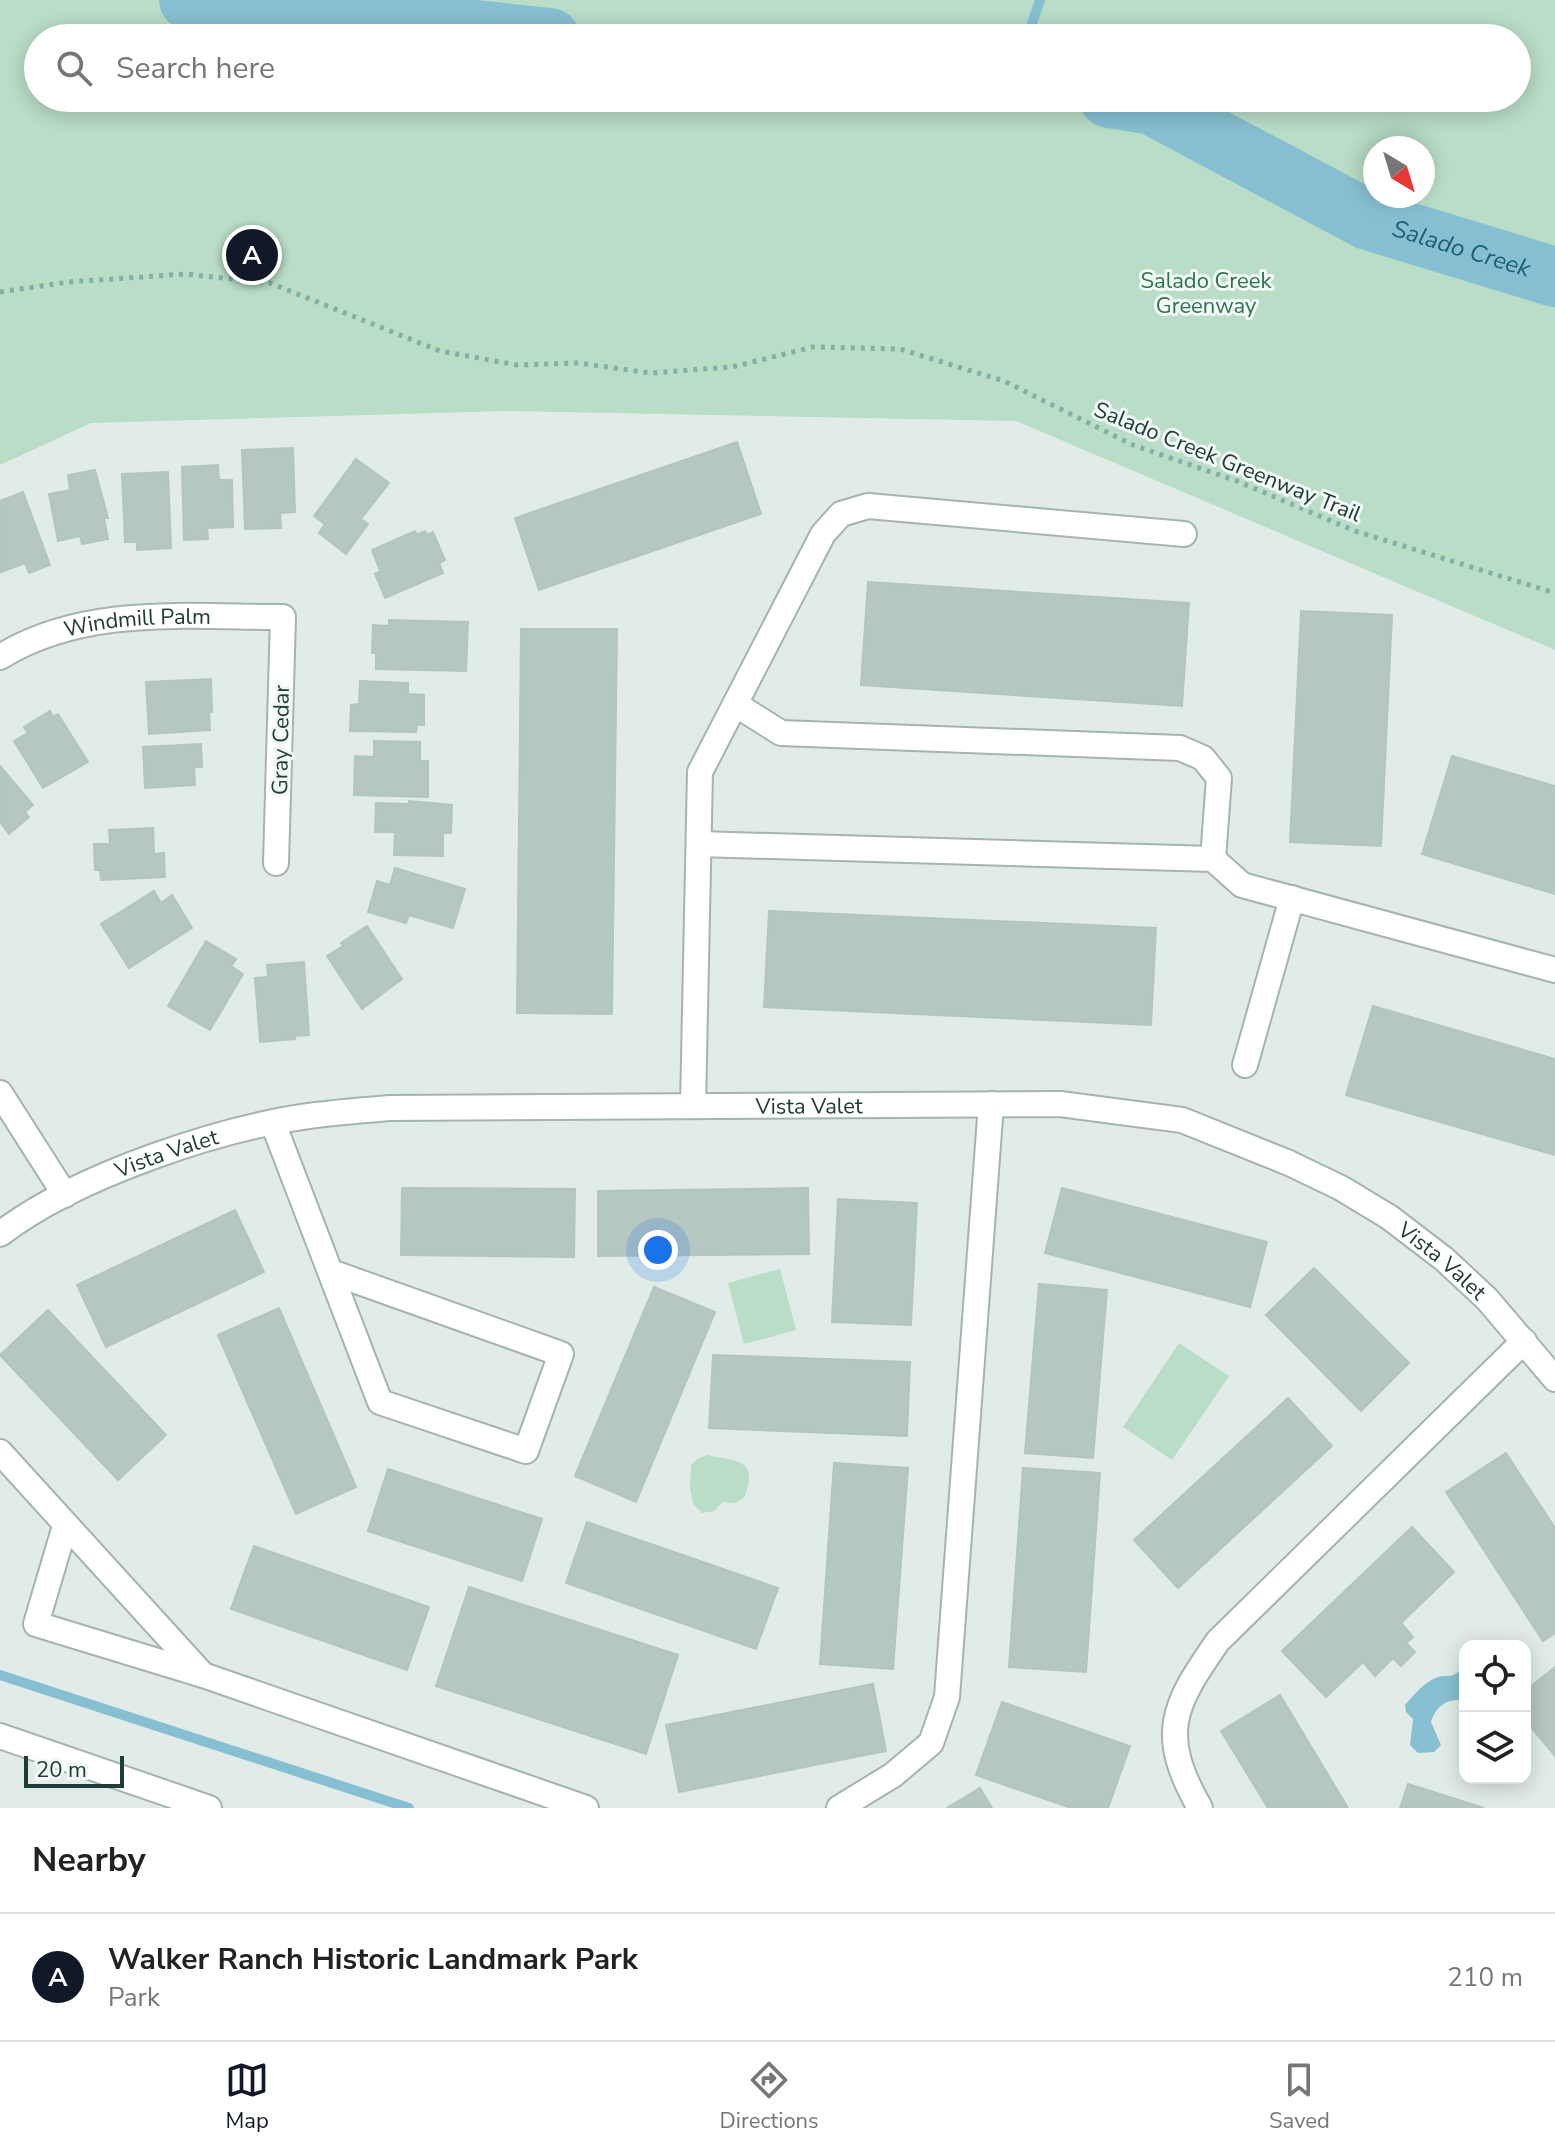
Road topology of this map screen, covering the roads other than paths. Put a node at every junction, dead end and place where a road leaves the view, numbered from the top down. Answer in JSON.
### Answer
{"nodes":[{"id":1,"x":1184,"y":534,"type":"dead end"},
{"id":2,"x":283,"y":617,"type":"joint"},
{"id":3,"x":0,"y":657,"type":"edge"},
{"id":4,"x":735,"y":704,"type":"junction"},
{"id":5,"x":699,"y":844,"type":"junction"},
{"id":6,"x":1213,"y":859,"type":"junction"},
{"id":7,"x":276,"y":863,"type":"dead end"},
{"id":8,"x":1292,"y":898,"type":"junction"},
{"id":9,"x":1555,"y":970,"type":"edge"},
{"id":10,"x":1245,"y":1065,"type":"dead end"},
{"id":11,"x":0,"y":1093,"type":"edge"},
{"id":12,"x":991,"y":1104,"type":"junction"},
{"id":13,"x":693,"y":1106,"type":"junction"},
{"id":14,"x":273,"y":1123,"type":"junction"},
{"id":15,"x":65,"y":1195,"type":"junction"},
{"id":16,"x":3,"y":1226,"type":"edge"},
{"id":17,"x":331,"y":1272,"type":"junction"},
{"id":18,"x":1524,"y":1341,"type":"junction"},
{"id":19,"x":1555,"y":1379,"type":"edge"},
{"id":20,"x":0,"y":1452,"type":"edge"},
{"id":21,"x":65,"y":1526,"type":"junction"},
{"id":22,"x":203,"y":1675,"type":"junction"},
{"id":23,"x":0,"y":1736,"type":"edge"},
{"id":24,"x":209,"y":1808,"type":"edge"},
{"id":25,"x":586,"y":1808,"type":"edge"},
{"id":26,"x":839,"y":1808,"type":"edge"},
{"id":27,"x":1200,"y":1808,"type":"edge"}],
"edges":[{"from":1,"to":4,"type":"street"},
{"from":2,"to":3,"type":"street","name":"Windmill Palm"},
{"from":2,"to":7,"type":"street","name":"Gray Cedar"},
{"from":4,"to":5,"type":"street"},
{"from":4,"to":6,"type":"street"},
{"from":5,"to":6,"type":"street"},
{"from":5,"to":13,"type":"street"},
{"from":6,"to":8,"type":"street"},
{"from":8,"to":9,"type":"street"},
{"from":8,"to":10,"type":"street"},
{"from":11,"to":15,"type":"street"},
{"from":12,"to":13,"type":"street","name":"Vista Valet"},
{"from":12,"to":18,"type":"street","name":"Vista Valet"},
{"from":12,"to":26,"type":"street"},
{"from":13,"to":14,"type":"street","name":"Vista Valet"},
{"from":14,"to":15,"type":"street","name":"Vista Valet"},
{"from":14,"to":17,"type":"street"},
{"from":15,"to":16,"type":"street","name":"Vista Valet"},
{"from":17,"to":17,"type":"street"},
{"from":18,"to":19,"type":"street","name":"Vista Valet"},
{"from":18,"to":27,"type":"street"},
{"from":20,"to":21,"type":"street"},
{"from":21,"to":22,"type":"street"},
{"from":21,"to":22,"type":"street"},
{"from":22,"to":25,"type":"street"},
{"from":23,"to":24,"type":"street"}]}
